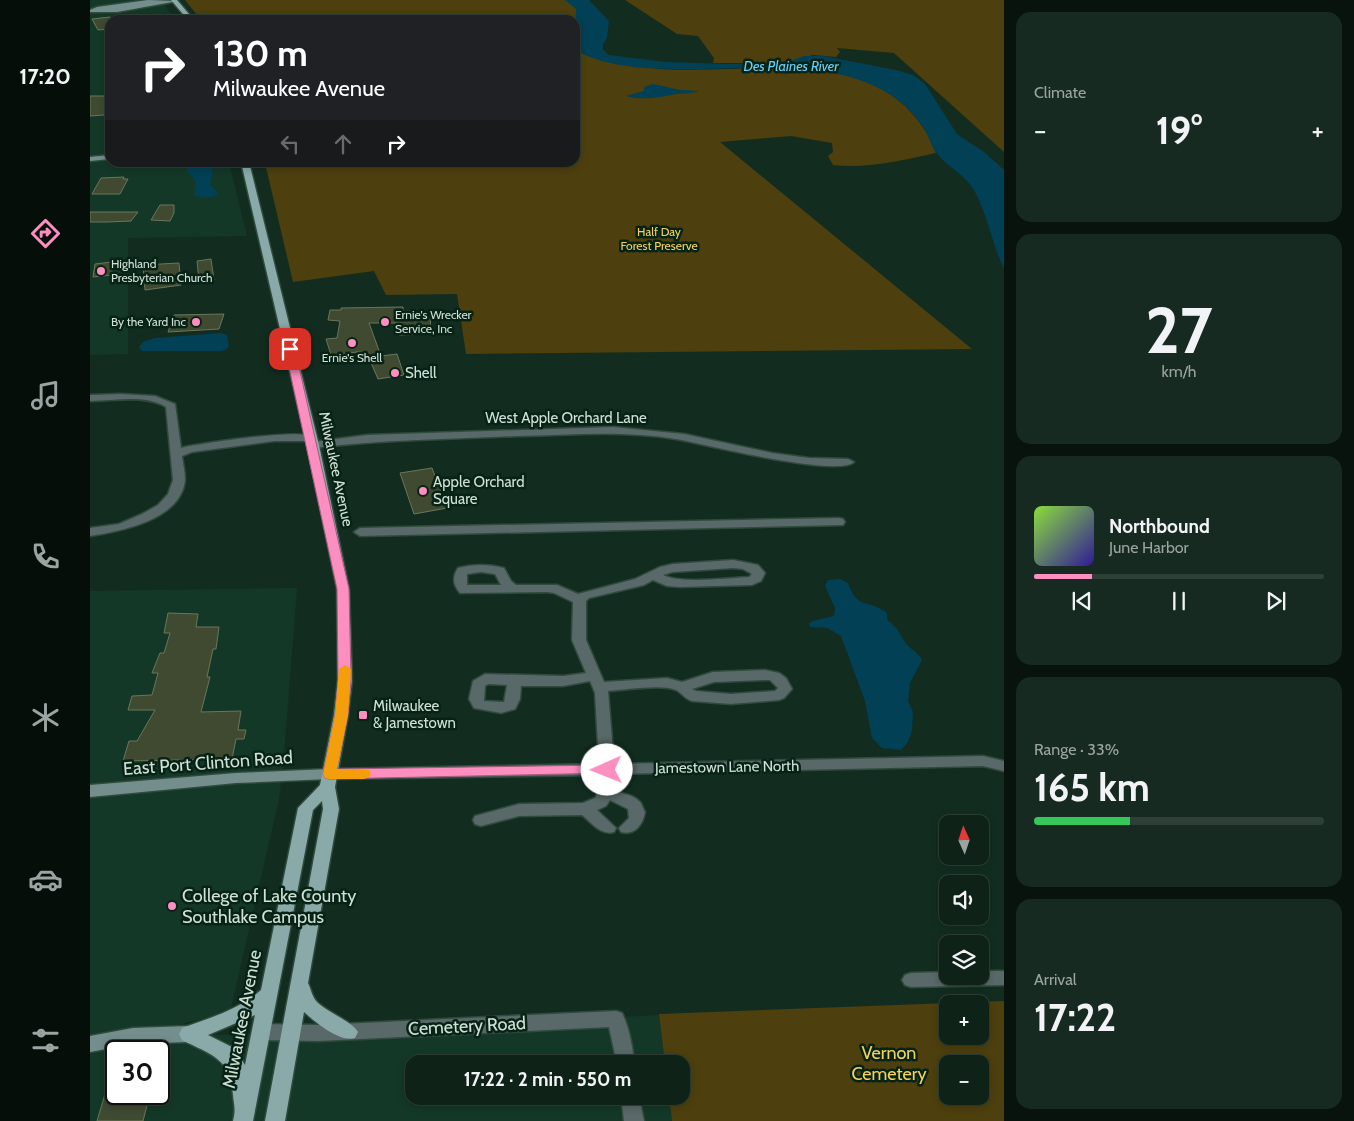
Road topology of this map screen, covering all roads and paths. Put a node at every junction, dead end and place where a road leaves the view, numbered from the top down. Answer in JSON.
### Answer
{"nodes":[{"id":1,"x":175,"y":1,"type":"edge"},
{"id":2,"x":91,"y":11,"type":"edge"},
{"id":3,"x":187,"y":15,"type":"edge"},
{"id":4,"x":105,"y":158,"type":"edge"},
{"id":5,"x":91,"y":159,"type":"edge"},
{"id":6,"x":105,"y":160,"type":"edge"},
{"id":7,"x":246,"y":167,"type":"edge"},
{"id":8,"x":90,"y":398,"type":"edge"},
{"id":9,"x":311,"y":442,"type":"junction"},
{"id":10,"x":178,"y":454,"type":"junction"},
{"id":11,"x":848,"y":462,"type":"dead end"},
{"id":12,"x":839,"y":522,"type":"dead end"},
{"id":13,"x":90,"y":532,"type":"edge"},
{"id":14,"x":360,"y":532,"type":"dead end"},
{"id":15,"x":653,"y":575,"type":"junction"},
{"id":16,"x":512,"y":588,"type":"dead end"},
{"id":17,"x":580,"y":600,"type":"junction"},
{"id":18,"x":514,"y":681,"type":"dead end"},
{"id":19,"x":598,"y":682,"type":"junction"},
{"id":20,"x":682,"y":687,"type":"junction"},
{"id":21,"x":1004,"y":766,"type":"edge"},
{"id":22,"x":607,"y":770,"type":"junction"},
{"id":23,"x":328,"y":781,"type":"junction"},
{"id":24,"x":608,"y":790,"type":"junction"},
{"id":25,"x":90,"y":791,"type":"edge"},
{"id":26,"x":585,"y":809,"type":"junction"},
{"id":27,"x":481,"y":820,"type":"dead end"},
{"id":28,"x":608,"y":828,"type":"dead end"},
{"id":29,"x":627,"y":828,"type":"dead end"},
{"id":30,"x":1004,"y":978,"type":"edge"},
{"id":31,"x":911,"y":980,"type":"dead end"},
{"id":32,"x":300,"y":984,"type":"junction"},
{"id":33,"x":269,"y":993,"type":"junction"},
{"id":34,"x":261,"y":1032,"type":"junction"},
{"id":35,"x":291,"y":1032,"type":"junction"},
{"id":36,"x":349,"y":1032,"type":"junction"},
{"id":37,"x":188,"y":1034,"type":"junction"},
{"id":38,"x":90,"y":1044,"type":"edge"},
{"id":39,"x":625,"y":1055,"type":"edge"},
{"id":40,"x":631,"y":1105,"type":"edge"},
{"id":41,"x":244,"y":1120,"type":"edge"},
{"id":42,"x":275,"y":1121,"type":"edge"},
{"id":43,"x":634,"y":1121,"type":"edge"}],
"edges":[{"from":1,"to":2,"type":"street"},
{"from":1,"to":3,"type":"main road"},
{"from":4,"to":5,"type":"street"},
{"from":5,"to":6,"type":"street"},
{"from":7,"to":9,"type":"main road","name":"Milwaukee Avenue"},
{"from":8,"to":10,"type":"street"},
{"from":9,"to":10,"type":"street","name":"West Apple Orchard Lane"},
{"from":9,"to":11,"type":"street","name":"West Apple Orchard Lane"},
{"from":9,"to":23,"type":"main road","name":"Milwaukee Avenue"},
{"from":10,"to":13,"type":"street"},
{"from":12,"to":14,"type":"street"},
{"from":15,"to":15,"type":"street"},
{"from":15,"to":17,"type":"street"},
{"from":16,"to":17,"type":"street"},
{"from":17,"to":19,"type":"street"},
{"from":18,"to":19,"type":"street"},
{"from":19,"to":20,"type":"street"},
{"from":19,"to":22,"type":"street"},
{"from":20,"to":20,"type":"street"},
{"from":21,"to":22,"type":"street","name":"Jamestown Lane North"},
{"from":22,"to":23,"type":"street","name":"Jamestown Lane North"},
{"from":22,"to":24,"type":"street"},
{"from":23,"to":25,"type":"street","name":"East Port Clinton Road"},
{"from":23,"to":32,"type":"main road","name":"Milwaukee Avenue"},
{"from":23,"to":33,"type":"main road","name":"Milwaukee Avenue"},
{"from":24,"to":26,"type":"street"},
{"from":24,"to":29,"type":"street"},
{"from":26,"to":27,"type":"street"},
{"from":26,"to":28,"type":"street"},
{"from":30,"to":31,"type":"street"},
{"from":32,"to":35,"type":"main road","name":"Milwaukee Avenue"},
{"from":32,"to":36,"type":"main road"},
{"from":33,"to":34,"type":"main road","name":"Milwaukee Avenue"},
{"from":33,"to":37,"type":"main road"},
{"from":34,"to":35,"type":"street","name":"Cemetery Road"},
{"from":34,"to":41,"type":"main road","name":"Milwaukee Avenue"},
{"from":35,"to":36,"type":"street","name":"Cemetery Road"},
{"from":35,"to":42,"type":"main road","name":"Milwaukee Avenue"},
{"from":36,"to":39,"type":"street","name":"Cemetery Road"},
{"from":37,"to":38,"type":"street"},
{"from":37,"to":41,"type":"main road"},
{"from":40,"to":43,"type":"street"}]}
